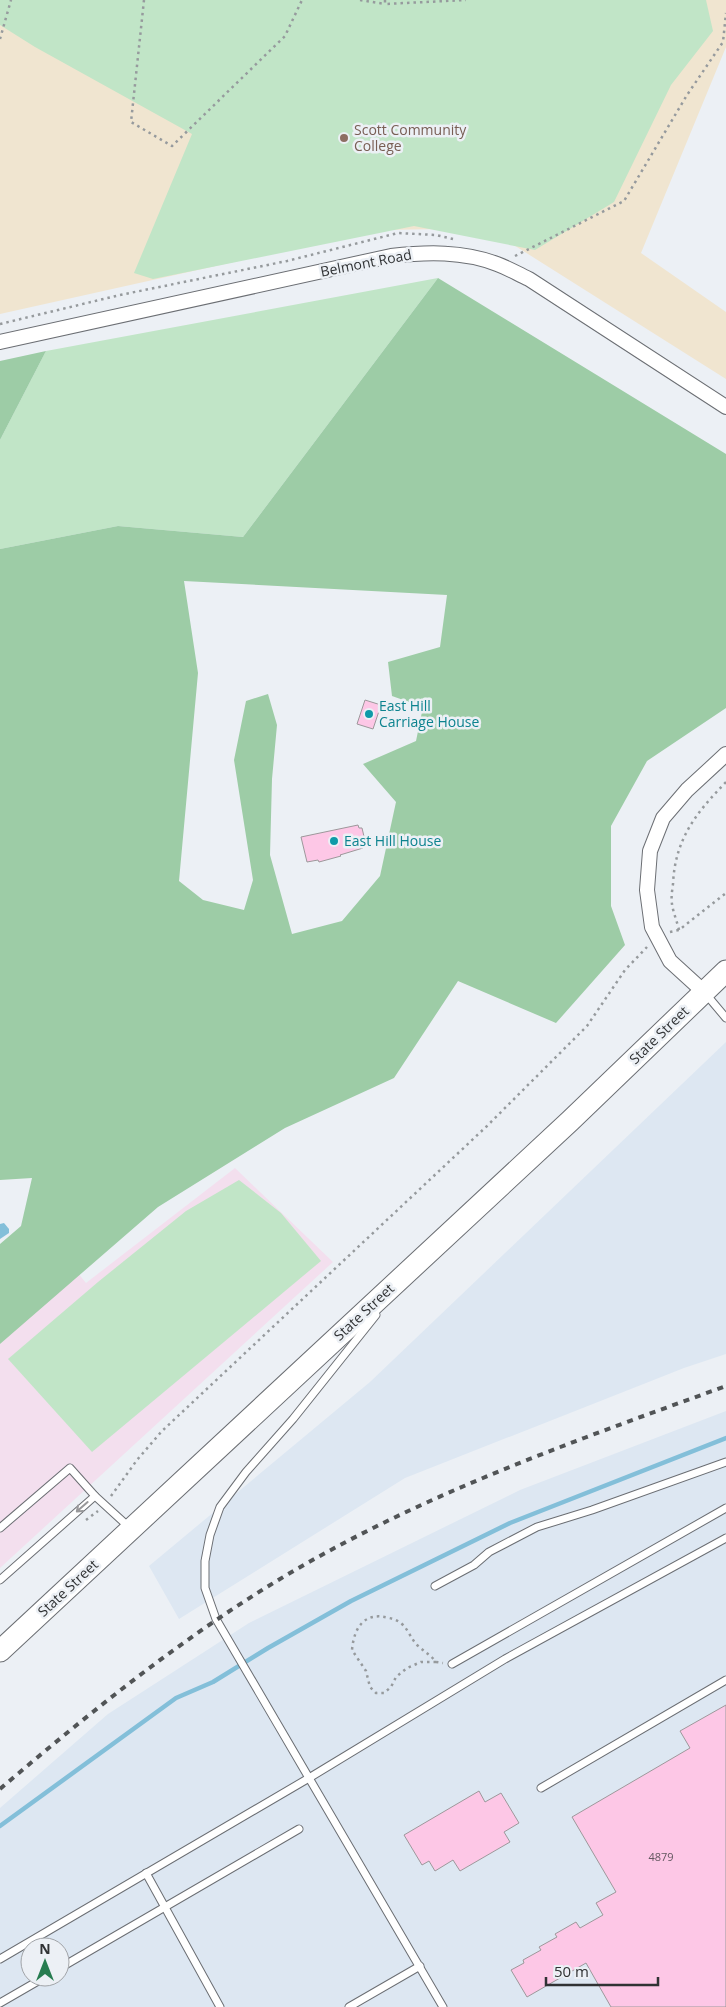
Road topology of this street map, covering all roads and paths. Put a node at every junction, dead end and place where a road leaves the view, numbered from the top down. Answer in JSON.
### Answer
{"nodes":[{"id":1,"x":11,"y":0,"type":"edge"},
{"id":2,"x":144,"y":0,"type":"edge"},
{"id":3,"x":302,"y":0,"type":"edge"},
{"id":4,"x":360,"y":0,"type":"edge"},
{"id":5,"x":385,"y":0,"type":"edge"},
{"id":6,"x":466,"y":0,"type":"edge"},
{"id":7,"x":385,"y":4,"type":"junction"},
{"id":8,"x":726,"y":13,"type":"edge"},
{"id":9,"x":0,"y":39,"type":"edge"},
{"id":10,"x":460,"y":241,"type":"dead end"},
{"id":11,"x":522,"y":260,"type":"dead end"},
{"id":12,"x":0,"y":324,"type":"edge"},
{"id":13,"x":0,"y":342,"type":"edge"},
{"id":14,"x":726,"y":407,"type":"edge"},
{"id":15,"x":726,"y":754,"type":"edge"},
{"id":16,"x":726,"y":782,"type":"edge"},
{"id":17,"x":726,"y":893,"type":"edge"},
{"id":18,"x":679,"y":930,"type":"junction"},
{"id":19,"x":657,"y":936,"type":"junction"},
{"id":20,"x":726,"y":971,"type":"edge"},
{"id":21,"x":704,"y":992,"type":"junction"},
{"id":22,"x":726,"y":1018,"type":"edge"},
{"id":23,"x":415,"y":1265,"type":"junction"},
{"id":24,"x":726,"y":1462,"type":"edge"},
{"id":25,"x":95,"y":1496,"type":"junction"},
{"id":26,"x":105,"y":1505,"type":"junction"},
{"id":27,"x":726,"y":1508,"type":"edge"},
{"id":28,"x":82,"y":1523,"type":"dead end"},
{"id":29,"x":0,"y":1528,"type":"edge"},
{"id":30,"x":131,"y":1529,"type":"junction"},
{"id":31,"x":726,"y":1538,"type":"edge"},
{"id":32,"x":0,"y":1580,"type":"edge"},
{"id":33,"x":435,"y":1586,"type":"dead end"},
{"id":34,"x":0,"y":1651,"type":"edge"},
{"id":35,"x":436,"y":1662,"type":"junction"},
{"id":36,"x":452,"y":1664,"type":"joint"},
{"id":37,"x":726,"y":1680,"type":"edge"},
{"id":38,"x":309,"y":1778,"type":"junction"},
{"id":39,"x":541,"y":1788,"type":"dead end"},
{"id":40,"x":299,"y":1829,"type":"dead end"},
{"id":41,"x":146,"y":1874,"type":"junction"},
{"id":42,"x":164,"y":1908,"type":"junction"},
{"id":43,"x":0,"y":1959,"type":"edge"},
{"id":44,"x":70,"y":1962,"type":"edge"},
{"id":45,"x":420,"y":1966,"type":"junction"},
{"id":46,"x":28,"y":1987,"type":"edge"},
{"id":47,"x":0,"y":2003,"type":"edge"},
{"id":48,"x":220,"y":2007,"type":"edge"},
{"id":49,"x":349,"y":2007,"type":"edge"},
{"id":50,"x":443,"y":2007,"type":"edge"}],
"edges":[{"from":1,"to":9,"type":"path"},
{"from":2,"to":3,"type":"path"},
{"from":4,"to":7,"type":"path"},
{"from":5,"to":7,"type":"path"},
{"from":6,"to":7,"type":"path"},
{"from":8,"to":11,"type":"path"},
{"from":10,"to":12,"type":"path"},
{"from":13,"to":14,"type":"street","name":"Belmont Road"},
{"from":15,"to":19,"type":"street"},
{"from":16,"to":18,"type":"path"},
{"from":17,"to":18,"type":"path"},
{"from":18,"to":19,"type":"path"},
{"from":19,"to":21,"type":"street"},
{"from":19,"to":26,"type":"path"},
{"from":20,"to":21,"type":"main road","name":"State Street"},
{"from":21,"to":22,"type":"lane"},
{"from":21,"to":23,"type":"main road","name":"State Street"},
{"from":23,"to":30,"type":"main road","name":"State Street"},
{"from":23,"to":38,"type":"lane"},
{"from":24,"to":33,"type":"lane"},
{"from":25,"to":26,"type":"lane"},
{"from":25,"to":29,"type":"lane"},
{"from":25,"to":32,"type":"lane","one_way":true},
{"from":26,"to":28,"type":"path"},
{"from":26,"to":30,"type":"lane"},
{"from":27,"to":36,"type":"lane"},
{"from":30,"to":34,"type":"main road","name":"State Street"},
{"from":31,"to":38,"type":"lane"},
{"from":35,"to":35,"type":"path"},
{"from":35,"to":36,"type":"path"},
{"from":37,"to":39,"type":"lane"},
{"from":38,"to":41,"type":"lane"},
{"from":38,"to":45,"type":"lane"},
{"from":40,"to":42,"type":"lane"},
{"from":41,"to":42,"type":"lane"},
{"from":41,"to":43,"type":"lane"},
{"from":42,"to":44,"type":"lane"},
{"from":42,"to":48,"type":"lane"},
{"from":45,"to":49,"type":"lane"},
{"from":45,"to":50,"type":"lane"},
{"from":46,"to":47,"type":"lane"}]}
